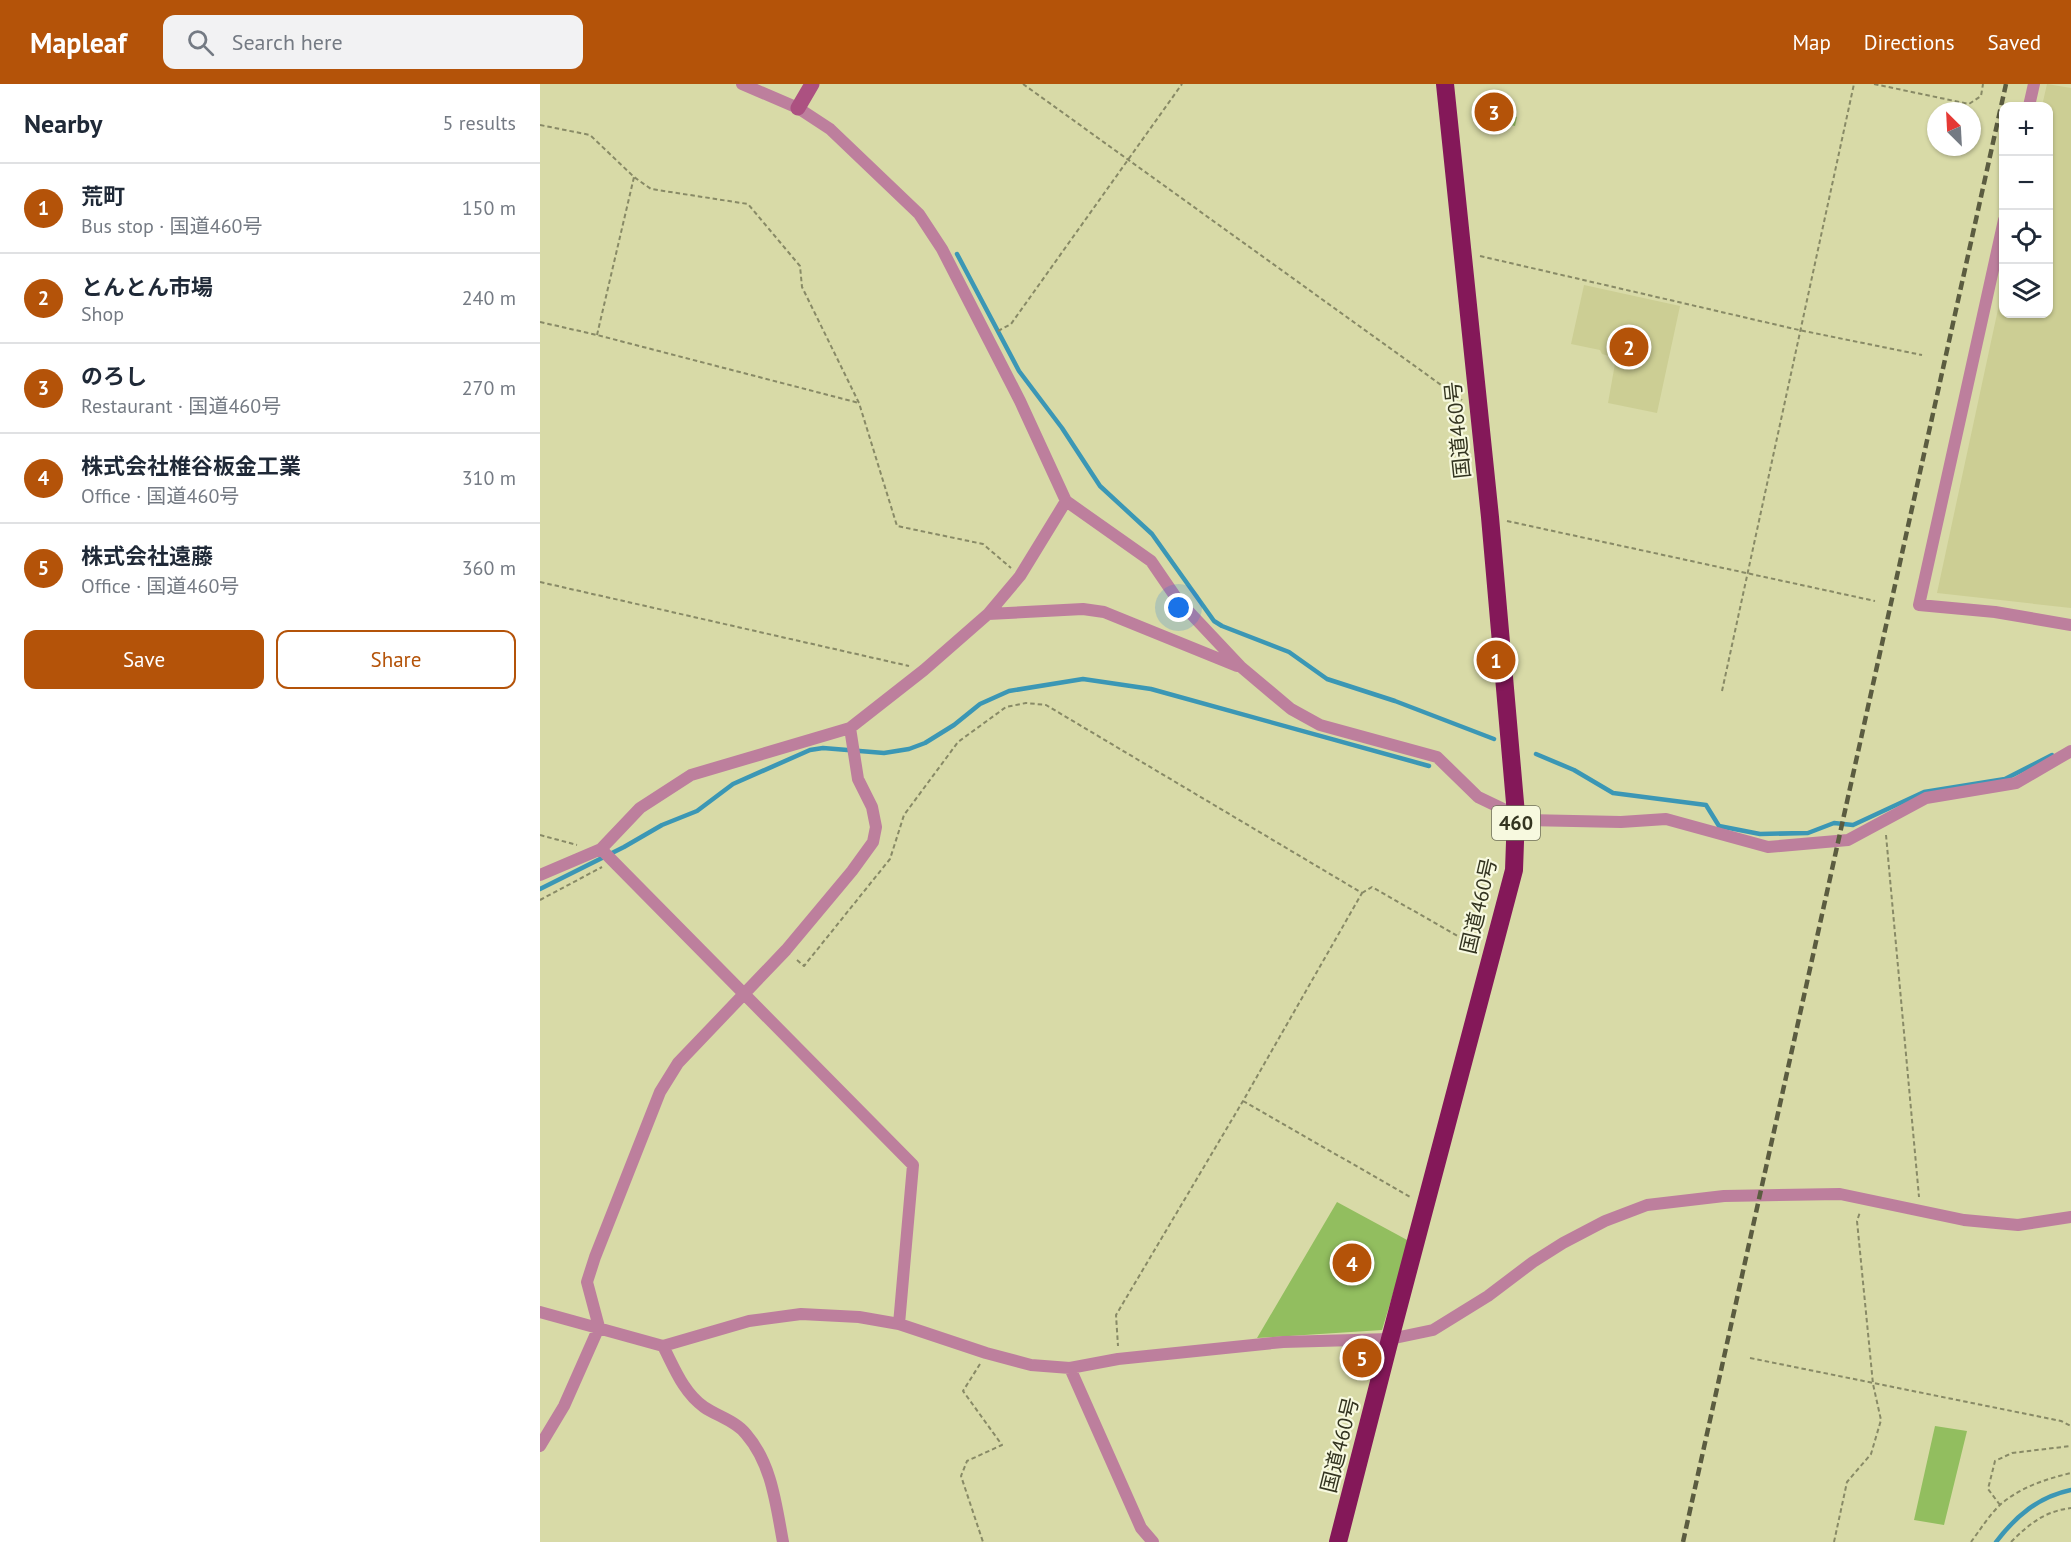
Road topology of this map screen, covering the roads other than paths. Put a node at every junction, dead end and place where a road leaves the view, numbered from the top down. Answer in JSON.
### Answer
{"nodes":[{"id":1,"x":741,"y":84,"type":"edge"},
{"id":2,"x":812,"y":84,"type":"edge"},
{"id":3,"x":1445,"y":84,"type":"edge"},
{"id":4,"x":2034,"y":84,"type":"edge"},
{"id":5,"x":2029,"y":102,"type":"edge"},
{"id":6,"x":798,"y":108,"type":"junction"},
{"id":7,"x":1999,"y":242,"type":"edge"},
{"id":8,"x":1066,"y":501,"type":"junction"},
{"id":9,"x":988,"y":614,"type":"junction"},
{"id":10,"x":2071,"y":625,"type":"edge"},
{"id":11,"x":1241,"y":667,"type":"junction"},
{"id":12,"x":850,"y":728,"type":"junction"},
{"id":13,"x":2071,"y":752,"type":"edge"},
{"id":14,"x":1516,"y":814,"type":"junction"},
{"id":15,"x":595,"y":851,"type":"junction"},
{"id":16,"x":540,"y":875,"type":"edge"},
{"id":17,"x":742,"y":994,"type":"junction"},
{"id":18,"x":2071,"y":1217,"type":"edge"},
{"id":19,"x":540,"y":1312,"type":"edge"},
{"id":20,"x":899,"y":1324,"type":"junction"},
{"id":21,"x":599,"y":1327,"type":"junction"},
{"id":22,"x":1390,"y":1339,"type":"junction"},
{"id":23,"x":663,"y":1346,"type":"junction"},
{"id":24,"x":1070,"y":1368,"type":"junction"},
{"id":25,"x":540,"y":1446,"type":"edge"},
{"id":26,"x":783,"y":1542,"type":"edge"},
{"id":27,"x":1153,"y":1542,"type":"edge"},
{"id":28,"x":1338,"y":1542,"type":"edge"}],
"edges":[{"from":1,"to":6,"type":"street"},
{"from":2,"to":6,"type":"street"},
{"from":3,"to":14,"type":"highway","name":"国道460号","number":"460"},
{"from":4,"to":5,"type":"street"},
{"from":6,"to":8,"type":"street"},
{"from":7,"to":10,"type":"street"},
{"from":8,"to":9,"type":"street"},
{"from":8,"to":11,"type":"street"},
{"from":9,"to":11,"type":"street"},
{"from":9,"to":12,"type":"street"},
{"from":11,"to":14,"type":"street"},
{"from":12,"to":15,"type":"street"},
{"from":12,"to":17,"type":"street"},
{"from":13,"to":14,"type":"street"},
{"from":14,"to":22,"type":"highway","name":"国道460号","number":"460"},
{"from":15,"to":16,"type":"street"},
{"from":15,"to":17,"type":"street"},
{"from":17,"to":20,"type":"street"},
{"from":17,"to":21,"type":"street"},
{"from":18,"to":22,"type":"street"},
{"from":19,"to":21,"type":"street"},
{"from":20,"to":23,"type":"street"},
{"from":20,"to":24,"type":"street"},
{"from":21,"to":23,"type":"street"},
{"from":21,"to":25,"type":"street"},
{"from":22,"to":24,"type":"street"},
{"from":22,"to":28,"type":"highway","name":"国道460号","number":"460"},
{"from":23,"to":26,"type":"street"},
{"from":24,"to":27,"type":"street"}]}
